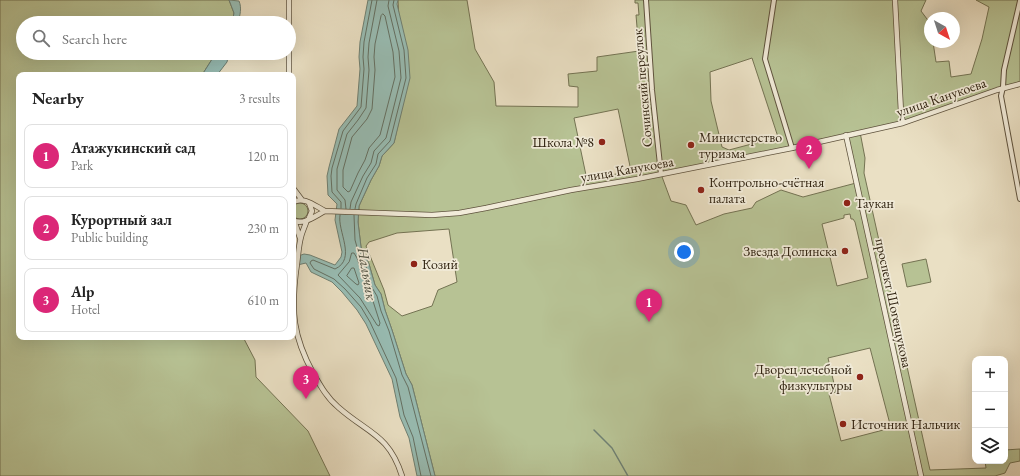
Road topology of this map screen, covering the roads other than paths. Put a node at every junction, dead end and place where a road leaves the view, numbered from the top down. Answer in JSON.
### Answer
{"nodes":[{"id":1,"x":288,"y":0,"type":"edge"},
{"id":2,"x":646,"y":0,"type":"edge"},
{"id":3,"x":774,"y":0,"type":"edge"},
{"id":4,"x":895,"y":0,"type":"edge"},
{"id":5,"x":1020,"y":1,"type":"edge"},
{"id":6,"x":288,"y":16,"type":"edge"},
{"id":7,"x":290,"y":60,"type":"edge"},
{"id":8,"x":290,"y":72,"type":"edge"},
{"id":9,"x":1020,"y":84,"type":"edge"},
{"id":10,"x":1003,"y":87,"type":"junction"},
{"id":11,"x":904,"y":123,"type":"junction"},
{"id":12,"x":846,"y":135,"type":"junction"},
{"id":13,"x":792,"y":148,"type":"junction"},
{"id":14,"x":661,"y":174,"type":"junction"},
{"id":15,"x":296,"y":192,"type":"edge"},
{"id":16,"x":1020,"y":199,"type":"edge"},
{"id":17,"x":302,"y":200,"type":"junction"},
{"id":18,"x":296,"y":201,"type":"edge"},
{"id":19,"x":307,"y":202,"type":"junction"},
{"id":20,"x":325,"y":211,"type":"junction"},
{"id":21,"x":308,"y":219,"type":"junction"},
{"id":22,"x":296,"y":221,"type":"edge"},
{"id":23,"x":296,"y":228,"type":"edge"},
{"id":24,"x":300,"y":238,"type":"junction"},
{"id":25,"x":296,"y":273,"type":"edge"},
{"id":26,"x":296,"y":330,"type":"edge"},
{"id":27,"x":402,"y":476,"type":"edge"},
{"id":28,"x":920,"y":476,"type":"edge"}],
"edges":[{"from":1,"to":6,"type":"street"},
{"from":2,"to":14,"type":"street","name":"Сочинский переулок"},
{"from":3,"to":13,"type":"street"},
{"from":4,"to":11,"type":"street"},
{"from":5,"to":10,"type":"street"},
{"from":7,"to":8,"type":"street"},
{"from":9,"to":10,"type":"street","name":"улица Канукоева"},
{"from":10,"to":11,"type":"street","name":"улица Канукоева"},
{"from":10,"to":16,"type":"street"},
{"from":11,"to":12,"type":"street","name":"улица Канукоева"},
{"from":12,"to":13,"type":"street","name":"улица Канукоева"},
{"from":12,"to":28,"type":"street","name":"проспект Шогенцукова"},
{"from":13,"to":14,"type":"street","name":"улица Канукоева"},
{"from":14,"to":20,"type":"street","name":"улица Канукоева"},
{"from":15,"to":17,"type":"street"},
{"from":17,"to":18,"type":"street"},
{"from":17,"to":19,"type":"street"},
{"from":19,"to":20,"type":"street"},
{"from":19,"to":21,"type":"street"},
{"from":20,"to":21,"type":"street"},
{"from":21,"to":22,"type":"street"},
{"from":21,"to":24,"type":"street"},
{"from":23,"to":24,"type":"street"},
{"from":24,"to":25,"type":"street"},
{"from":26,"to":27,"type":"street"}]}
